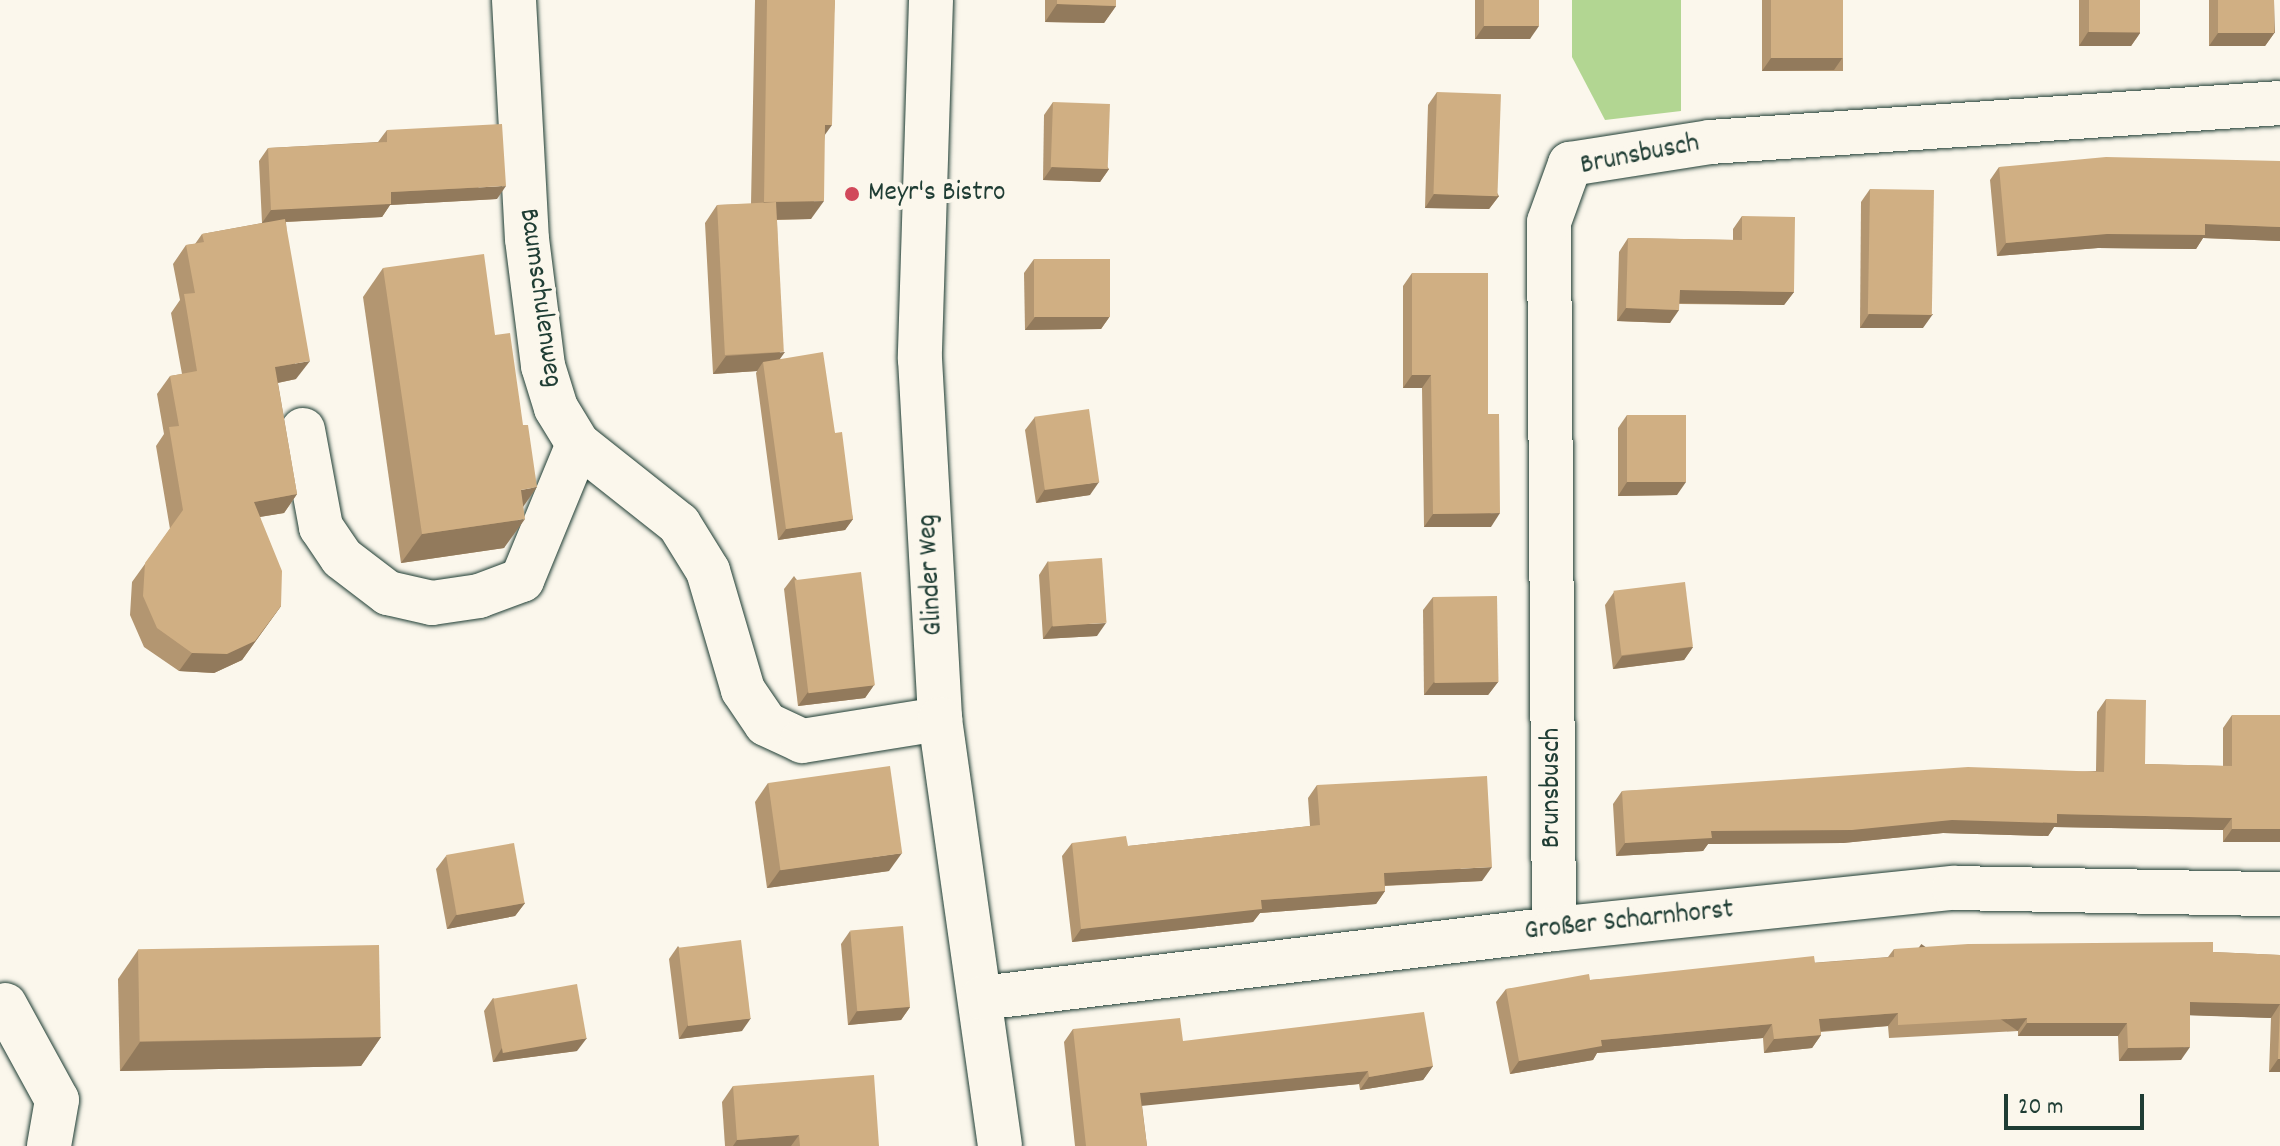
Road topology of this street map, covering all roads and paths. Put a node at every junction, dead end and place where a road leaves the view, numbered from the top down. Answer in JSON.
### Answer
{"nodes":[{"id":1,"x":514,"y":0,"type":"edge"},
{"id":2,"x":931,"y":0,"type":"edge"},
{"id":3,"x":2280,"y":103,"type":"edge"},
{"id":4,"x":303,"y":430,"type":"dead end"},
{"id":5,"x":578,"y":444,"type":"junction"},
{"id":6,"x":940,"y":719,"type":"junction"},
{"id":7,"x":2280,"y":894,"type":"edge"},
{"id":8,"x":1554,"y":929,"type":"junction"},
{"id":9,"x":982,"y":998,"type":"junction"},
{"id":10,"x":5,"y":1005,"type":"dead end"},
{"id":11,"x":49,"y":1146,"type":"edge"},
{"id":12,"x":1000,"y":1146,"type":"edge"}],
"edges":[{"from":1,"to":5,"type":"street","name":"Baumschulenweg"},
{"from":2,"to":6,"type":"street","name":"Glinder Weg"},
{"from":3,"to":8,"type":"street","name":"Brunsbusch"},
{"from":4,"to":5,"type":"street"},
{"from":5,"to":6,"type":"street","name":"Baumschulenweg"},
{"from":6,"to":9,"type":"street","name":"Glinder Weg"},
{"from":7,"to":8,"type":"street","name":"Großer Scharnhorst"},
{"from":8,"to":9,"type":"street","name":"Großer Scharnhorst"},
{"from":9,"to":12,"type":"street","name":"Glinder Weg"},
{"from":10,"to":11,"type":"street"}]}
